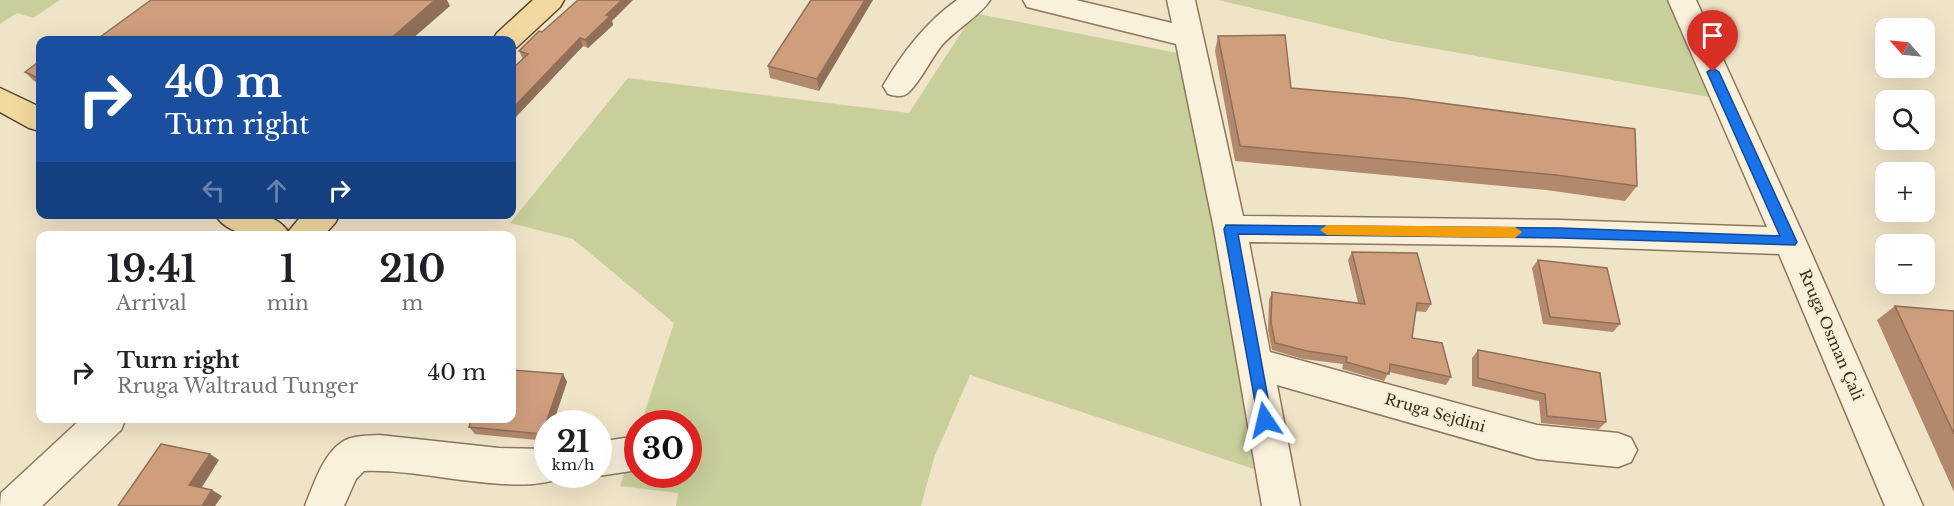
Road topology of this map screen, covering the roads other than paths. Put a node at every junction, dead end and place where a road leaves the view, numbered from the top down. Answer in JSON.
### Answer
{"nodes":[{"id":1,"x":550,"y":0,"type":"edge"},
{"id":2,"x":976,"y":0,"type":"edge"},
{"id":3,"x":1037,"y":0,"type":"edge"},
{"id":4,"x":1181,"y":0,"type":"edge"},
{"id":5,"x":1682,"y":0,"type":"edge"},
{"id":6,"x":511,"y":36,"type":"edge"},
{"id":7,"x":1189,"y":37,"type":"junction"},
{"id":8,"x":898,"y":86,"type":"dead end"},
{"id":9,"x":0,"y":99,"type":"edge"},
{"id":10,"x":36,"y":118,"type":"edge"},
{"id":11,"x":241,"y":219,"type":"edge"},
{"id":12,"x":319,"y":219,"type":"edge"},
{"id":13,"x":1230,"y":229,"type":"junction"},
{"id":14,"x":263,"y":231,"type":"edge"},
{"id":15,"x":307,"y":231,"type":"edge"},
{"id":16,"x":1790,"y":242,"type":"junction"},
{"id":17,"x":1255,"y":363,"type":"junction"},
{"id":18,"x":103,"y":423,"type":"edge"},
{"id":19,"x":1618,"y":450,"type":"dead end"},
{"id":20,"x":534,"y":466,"type":"edge"},
{"id":21,"x":15,"y":506,"type":"edge"},
{"id":22,"x":324,"y":506,"type":"edge"},
{"id":23,"x":1281,"y":506,"type":"edge"},
{"id":24,"x":1904,"y":506,"type":"edge"}],
"edges":[{"from":1,"to":6,"type":"main road"},
{"from":2,"to":8,"type":"street"},
{"from":3,"to":7,"type":"street"},
{"from":4,"to":7,"type":"street"},
{"from":5,"to":16,"type":"street","name":"Rruga Osman Çali"},
{"from":7,"to":13,"type":"street"},
{"from":9,"to":10,"type":"main road"},
{"from":11,"to":14,"type":"main road"},
{"from":12,"to":15,"type":"main road"},
{"from":13,"to":16,"type":"street"},
{"from":13,"to":17,"type":"street"},
{"from":16,"to":24,"type":"street","name":"Rruga Osman Çali"},
{"from":17,"to":19,"type":"street","name":"Rruga Sejdini"},
{"from":17,"to":23,"type":"street"},
{"from":18,"to":21,"type":"street"},
{"from":20,"to":22,"type":"street"}]}
